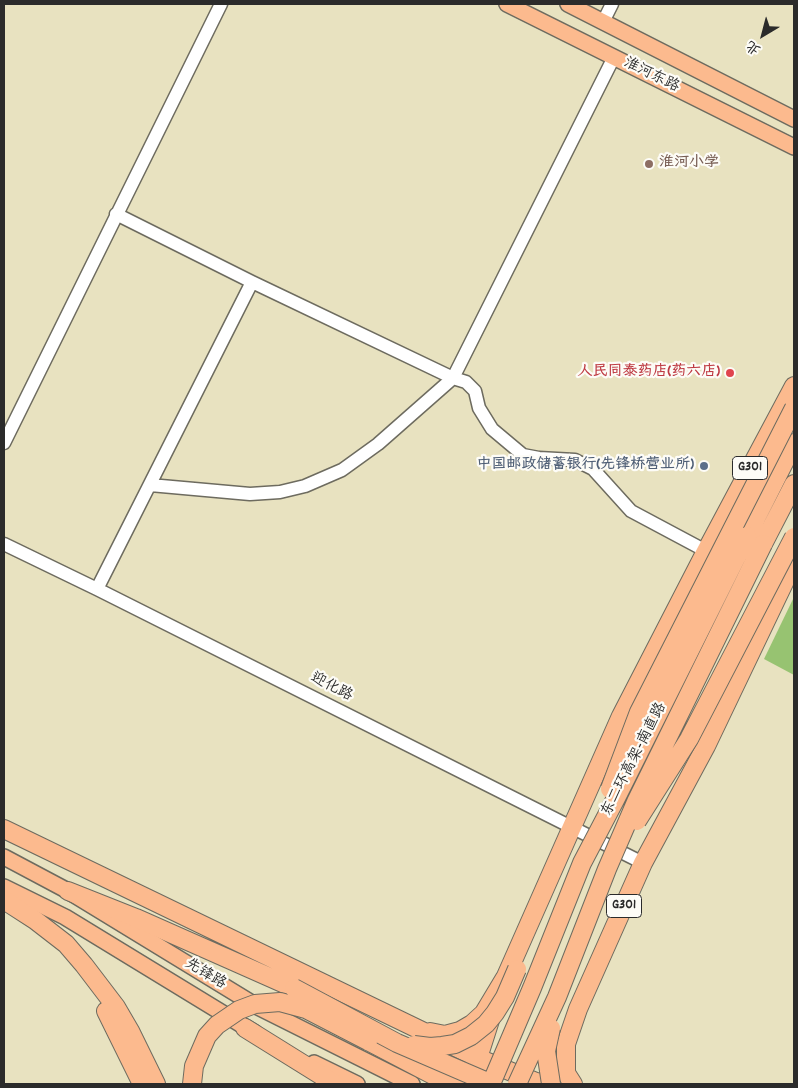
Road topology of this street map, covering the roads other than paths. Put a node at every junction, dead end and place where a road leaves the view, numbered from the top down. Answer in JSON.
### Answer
{"nodes":[{"id":1,"x":221,"y":4,"type":"edge"},
{"id":2,"x":507,"y":4,"type":"edge"},
{"id":3,"x":568,"y":4,"type":"edge"},
{"id":4,"x":612,"y":4,"type":"edge"},
{"id":5,"x":603,"y":22,"type":"junction"},
{"id":6,"x":614,"y":57,"type":"junction"},
{"id":7,"x":794,"y":119,"type":"edge"},
{"id":8,"x":794,"y":147,"type":"edge"},
{"id":9,"x":116,"y":214,"type":"junction"},
{"id":10,"x":252,"y":282,"type":"junction"},
{"id":11,"x":453,"y":378,"type":"junction"},
{"id":12,"x":794,"y":386,"type":"edge"},
{"id":13,"x":794,"y":408,"type":"edge"},
{"id":14,"x":4,"y":443,"type":"edge"},
{"id":15,"x":794,"y":443,"type":"edge"},
{"id":16,"x":794,"y":484,"type":"edge"},
{"id":17,"x":150,"y":485,"type":"junction"},
{"id":18,"x":794,"y":537,"type":"edge"},
{"id":19,"x":4,"y":544,"type":"edge"},
{"id":20,"x":706,"y":551,"type":"junction"},
{"id":21,"x":794,"y":562,"type":"edge"},
{"id":22,"x":97,"y":589,"type":"junction"},
{"id":23,"x":4,"y":829,"type":"edge"},
{"id":24,"x":569,"y":836,"type":"junction"},
{"id":25,"x":4,"y":858,"type":"edge"},
{"id":26,"x":582,"y":863,"type":"junction"},
{"id":27,"x":643,"y":863,"type":"junction"},
{"id":28,"x":607,"y":869,"type":"junction"},
{"id":29,"x":4,"y":887,"type":"edge"},
{"id":30,"x":68,"y":891,"type":"junction"},
{"id":31,"x":4,"y":900,"type":"edge"},
{"id":32,"x":4,"y":910,"type":"edge"},
{"id":33,"x":58,"y":938,"type":"junction"},
{"id":34,"x":84,"y":965,"type":"junction"},
{"id":35,"x":511,"y":973,"type":"junction"},
{"id":36,"x":557,"y":997,"type":"junction"},
{"id":37,"x":245,"y":1028,"type":"joint"},
{"id":38,"x":414,"y":1029,"type":"junction"},
{"id":39,"x":397,"y":1043,"type":"junction"},
{"id":40,"x":478,"y":1058,"type":"junction"},
{"id":41,"x":570,"y":1079,"type":"edge"},
{"id":42,"x":338,"y":1080,"type":"edge"},
{"id":43,"x":142,"y":1084,"type":"edge"},
{"id":44,"x":156,"y":1084,"type":"edge"},
{"id":45,"x":192,"y":1084,"type":"edge"},
{"id":46,"x":357,"y":1084,"type":"edge"},
{"id":47,"x":412,"y":1084,"type":"edge"},
{"id":48,"x":450,"y":1084,"type":"edge"},
{"id":49,"x":466,"y":1084,"type":"edge"},
{"id":50,"x":492,"y":1084,"type":"edge"},
{"id":51,"x":517,"y":1084,"type":"edge"},
{"id":52,"x":547,"y":1084,"type":"edge"}],
"edges":[{"from":1,"to":9,"type":"street"},
{"from":2,"to":6,"type":"main road","name":"淮河东路"},
{"from":3,"to":5,"type":"main road","name":"淮河东路"},
{"from":4,"to":5,"type":"street"},
{"from":5,"to":7,"type":"main road","name":"淮河东路"},
{"from":6,"to":8,"type":"main road","name":"淮河东路"},
{"from":6,"to":11,"type":"street"},
{"from":9,"to":10,"type":"street"},
{"from":9,"to":14,"type":"street"},
{"from":10,"to":11,"type":"street"},
{"from":10,"to":17,"type":"street"},
{"from":11,"to":17,"type":"street"},
{"from":11,"to":20,"type":"street"},
{"from":12,"to":20,"type":"highway","number":"G301"},
{"from":13,"to":26,"type":"highway","bridge":true},
{"from":15,"to":26,"type":"highway","name":"东二环高架-南直路","bridge":true},
{"from":16,"to":28,"type":"highway","name":"东二环高架-南直路","bridge":true},
{"from":17,"to":22,"type":"street"},
{"from":18,"to":28,"type":"highway","bridge":true},
{"from":19,"to":22,"type":"street","name":"迎化路"},
{"from":20,"to":24,"type":"highway","number":"G301"},
{"from":21,"to":27,"type":"highway","number":"G301"},
{"from":22,"to":24,"type":"street","name":"迎化路"},
{"from":23,"to":38,"type":"highway"},
{"from":24,"to":27,"type":"street","name":"迎化路"},
{"from":24,"to":35,"type":"highway"},
{"from":25,"to":30,"type":"main road","name":"先锋路"},
{"from":26,"to":50,"type":"highway","name":"东二环高架-南直路","bridge":true},
{"from":27,"to":41,"type":"highway","number":"G301"},
{"from":28,"to":36,"type":"highway","name":"东二环高架-南直路","bridge":true},
{"from":29,"to":37,"type":"main road","name":"先锋路"},
{"from":30,"to":39,"type":"highway","bridge":true},
{"from":30,"to":47,"type":"main road","name":"先锋路"},
{"from":31,"to":33,"type":"highway"},
{"from":32,"to":33,"type":"highway"},
{"from":33,"to":34,"type":"highway"},
{"from":34,"to":43,"type":"highway"},
{"from":34,"to":44,"type":"highway"},
{"from":35,"to":38,"type":"highway"},
{"from":35,"to":39,"type":"highway","bridge":true},
{"from":35,"to":40,"type":"highway"},
{"from":36,"to":51,"type":"highway","name":"东二环高架-南直路","bridge":true},
{"from":36,"to":52,"type":"highway","bridge":true},
{"from":37,"to":42,"type":"highway"},
{"from":38,"to":40,"type":"highway"},
{"from":39,"to":50,"type":"highway","bridge":true},
{"from":40,"to":49,"type":"highway"},
{"from":40,"to":52,"type":"highway"},
{"from":41,"to":52,"type":"highway"},
{"from":42,"to":46,"type":"main road"},
{"from":45,"to":48,"type":"highway","bridge":true}]}
